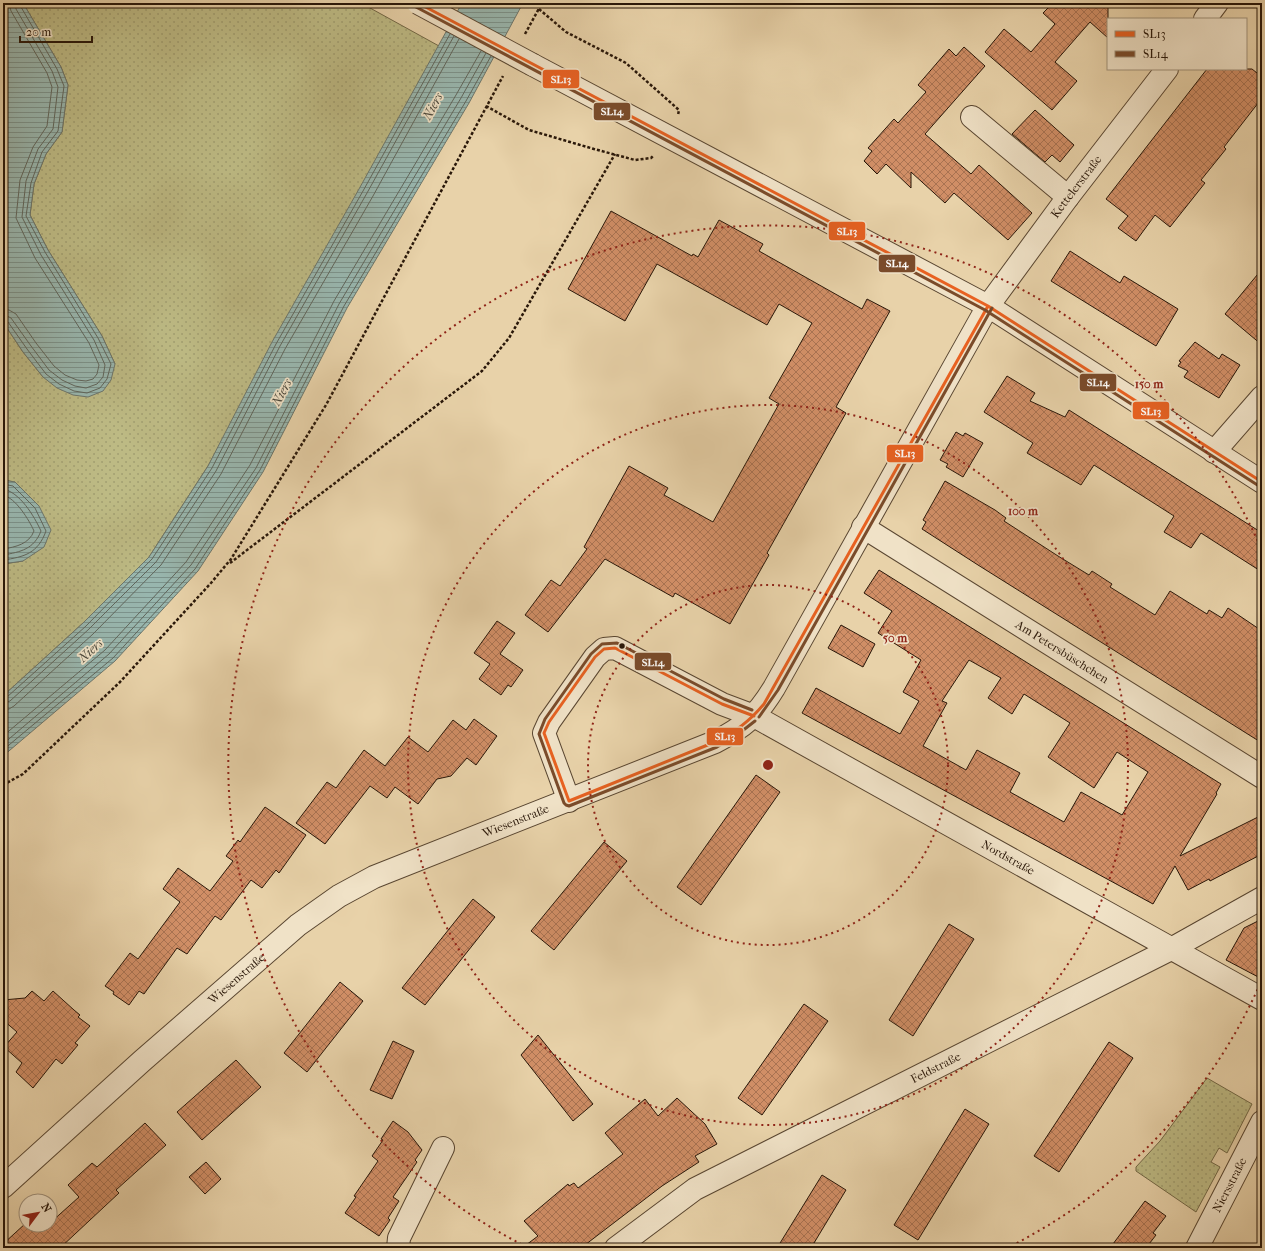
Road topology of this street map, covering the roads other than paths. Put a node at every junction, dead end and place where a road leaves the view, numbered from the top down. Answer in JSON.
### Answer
{"nodes":[{"id":1,"x":418,"y":3,"type":"edge"},
{"id":2,"x":1217,"y":3,"type":"edge"},
{"id":3,"x":1206,"y":18,"type":"edge"},
{"id":4,"x":1165,"y":70,"type":"edge"},
{"id":5,"x":972,"y":116,"type":"dead end"},
{"id":6,"x":1068,"y":197,"type":"junction"},
{"id":7,"x":988,"y":306,"type":"junction"},
{"id":8,"x":1262,"y":397,"type":"edge"},
{"id":9,"x":1214,"y":452,"type":"junction"},
{"id":10,"x":1262,"y":482,"type":"edge"},
{"id":11,"x":863,"y":527,"type":"junction"},
{"id":12,"x":754,"y":716,"type":"junction"},
{"id":13,"x":1262,"y":777,"type":"edge"},
{"id":14,"x":569,"y":801,"type":"junction"},
{"id":15,"x":1262,"y":898,"type":"edge"},
{"id":16,"x":1171,"y":949,"type":"junction"},
{"id":17,"x":1262,"y":999,"type":"edge"},
{"id":18,"x":1262,"y":1122,"type":"edge"},
{"id":19,"x":443,"y":1148,"type":"dead end"},
{"id":20,"x":3,"y":1187,"type":"edge"},
{"id":21,"x":398,"y":1248,"type":"edge"},
{"id":22,"x":616,"y":1248,"type":"edge"},
{"id":23,"x":1197,"y":1248,"type":"edge"}],
"edges":[{"from":1,"to":7,"type":"street","bridge":true},
{"from":2,"to":3,"type":"street"},
{"from":4,"to":6,"type":"street","name":"Kettelerstraße"},
{"from":5,"to":6,"type":"street"},
{"from":6,"to":7,"type":"street","name":"Kettelerstraße"},
{"from":7,"to":9,"type":"street"},
{"from":7,"to":11,"type":"street","name":"Wiesenstraße"},
{"from":8,"to":9,"type":"street"},
{"from":9,"to":10,"type":"street"},
{"from":11,"to":12,"type":"street","name":"Wiesenstraße"},
{"from":11,"to":13,"type":"street","name":"Am Petersbüschchen"},
{"from":12,"to":14,"type":"street","name":"Wiesenstraße"},
{"from":12,"to":14,"type":"street","name":"Nordstraße"},
{"from":12,"to":16,"type":"street","name":"Nordstraße"},
{"from":14,"to":20,"type":"street","name":"Wiesenstraße"},
{"from":15,"to":16,"type":"street","name":"Feldstraße"},
{"from":16,"to":17,"type":"street","name":"Nordstraße"},
{"from":16,"to":22,"type":"street","name":"Feldstraße"},
{"from":18,"to":23,"type":"street","name":"Niersstraße"},
{"from":19,"to":21,"type":"street"}]}
